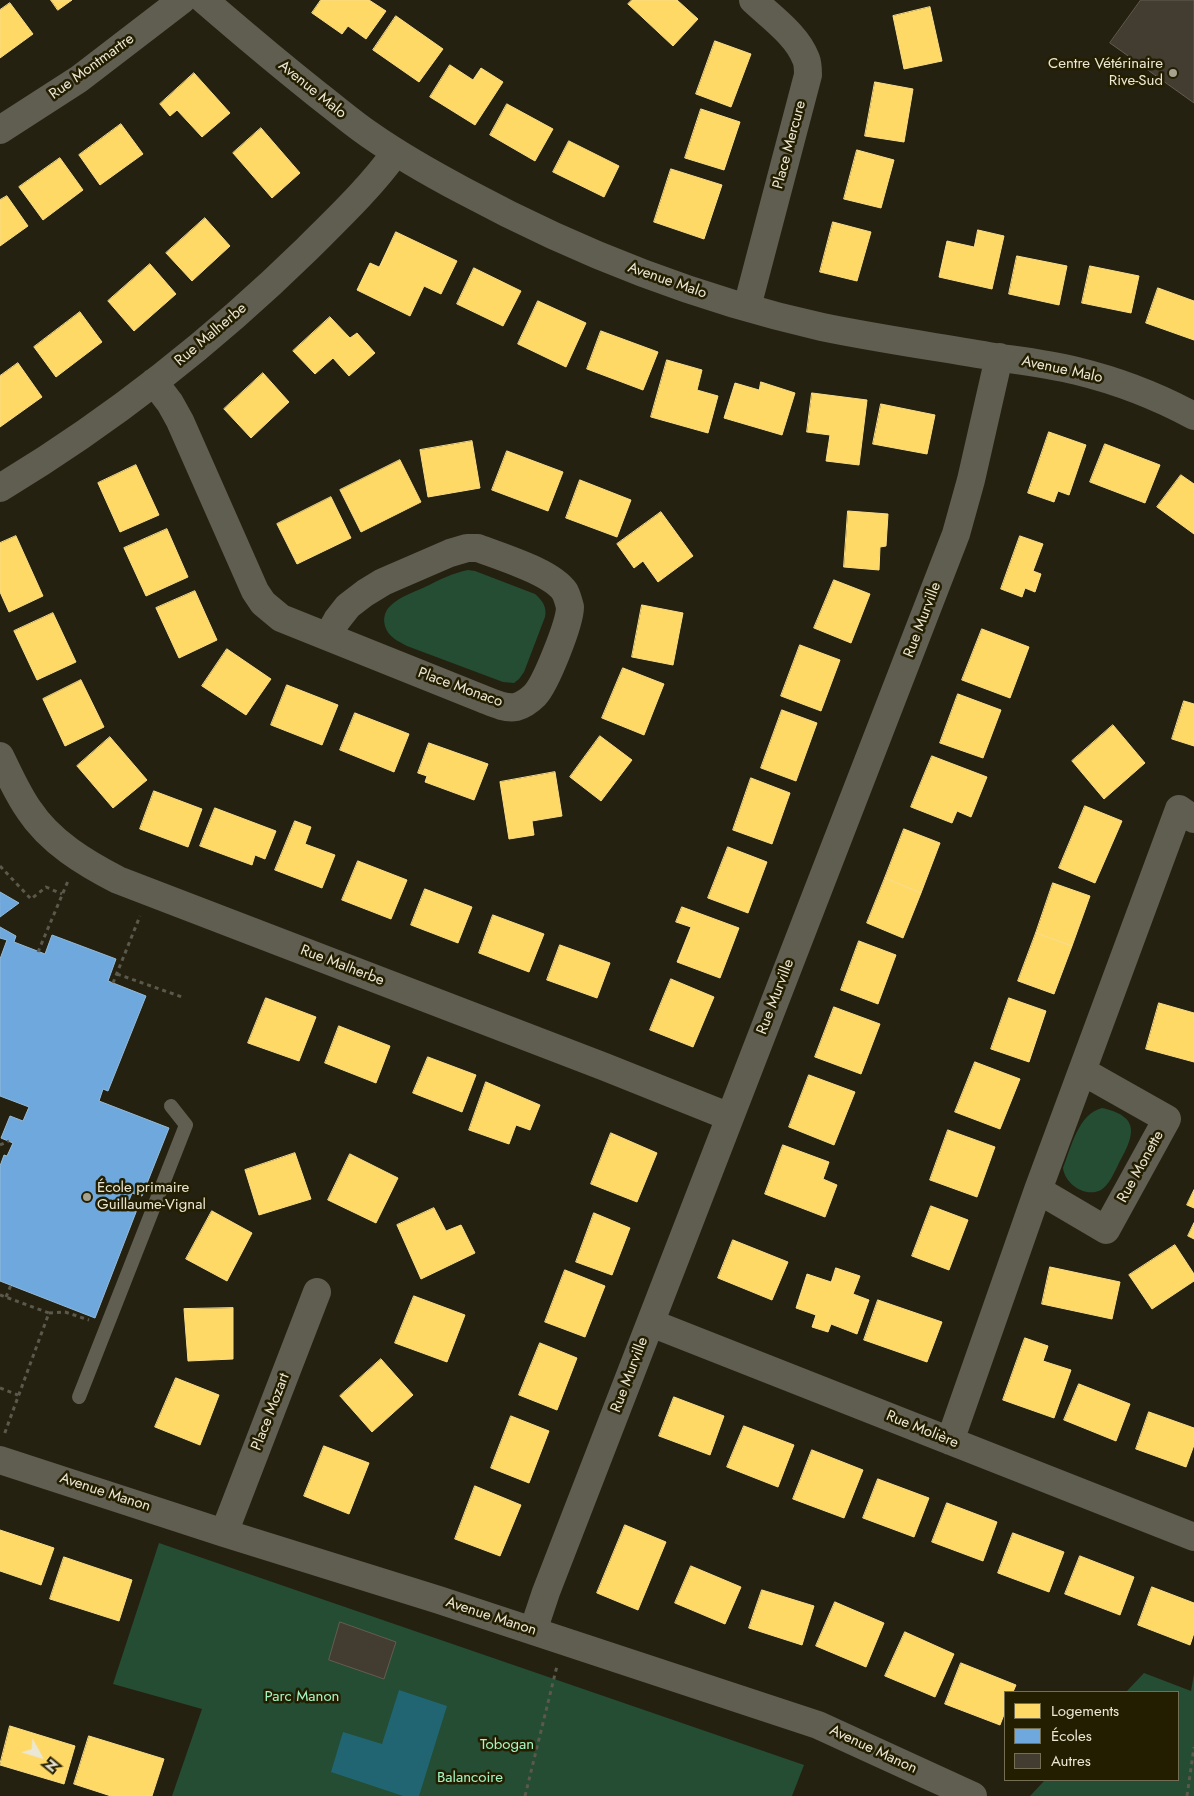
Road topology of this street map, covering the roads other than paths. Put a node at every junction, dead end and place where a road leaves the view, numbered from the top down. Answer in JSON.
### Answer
{"nodes":[{"id":1,"x":182,"y":0,"type":"edge"},
{"id":2,"x":204,"y":0,"type":"edge"},
{"id":3,"x":753,"y":0,"type":"edge"},
{"id":4,"x":0,"y":130,"type":"edge"},
{"id":5,"x":396,"y":152,"type":"junction"},
{"id":6,"x":747,"y":307,"type":"junction"},
{"id":7,"x":999,"y":358,"type":"junction"},
{"id":8,"x":154,"y":382,"type":"junction"},
{"id":9,"x":1194,"y":416,"type":"edge"},
{"id":10,"x":0,"y":488,"type":"edge"},
{"id":11,"x":328,"y":636,"type":"junction"},
{"id":12,"x":0,"y":756,"type":"edge"},
{"id":13,"x":1194,"y":819,"type":"edge"},
{"id":14,"x":1082,"y":1071,"type":"junction"},
{"id":15,"x":171,"y":1106,"type":"dead end"},
{"id":16,"x":730,"y":1117,"type":"junction"},
{"id":17,"x":1038,"y":1190,"type":"junction"},
{"id":18,"x":317,"y":1292,"type":"dead end"},
{"id":19,"x":651,"y":1323,"type":"junction"},
{"id":20,"x":79,"y":1397,"type":"dead end"},
{"id":21,"x":950,"y":1441,"type":"junction"},
{"id":22,"x":1,"y":1449,"type":"edge"},
{"id":23,"x":224,"y":1533,"type":"junction"},
{"id":24,"x":1194,"y":1537,"type":"edge"},
{"id":25,"x":533,"y":1631,"type":"junction"},
{"id":26,"x":973,"y":1796,"type":"edge"}],
"edges":[{"from":1,"to":4,"type":"street","name":"Rue Montmartre"},
{"from":2,"to":5,"type":"street","name":"Avenue Malo"},
{"from":3,"to":6,"type":"street","name":"Place Mercure"},
{"from":5,"to":6,"type":"street","name":"Avenue Malo"},
{"from":5,"to":8,"type":"street","name":"Rue Malherbe"},
{"from":6,"to":7,"type":"street","name":"Avenue Malo"},
{"from":7,"to":9,"type":"street","name":"Avenue Malo"},
{"from":7,"to":16,"type":"street","name":"Rue Murville"},
{"from":8,"to":10,"type":"street","name":"Rue Malherbe"},
{"from":8,"to":11,"type":"street","name":"Place Monaco"},
{"from":11,"to":11,"type":"street","name":"Place Monaco"},
{"from":12,"to":16,"type":"street","name":"Rue Malherbe"},
{"from":13,"to":14,"type":"street"},
{"from":14,"to":17,"type":"street"},
{"from":14,"to":17,"type":"street","name":"Rue Monette"},
{"from":15,"to":20,"type":"lane"},
{"from":16,"to":19,"type":"street","name":"Rue Murville"},
{"from":17,"to":21,"type":"street"},
{"from":18,"to":23,"type":"street","name":"Place Mozart"},
{"from":19,"to":21,"type":"street","name":"Rue Molière"},
{"from":19,"to":25,"type":"street","name":"Rue Murville"},
{"from":21,"to":24,"type":"street","name":"Rue Molière"},
{"from":22,"to":23,"type":"street","name":"Avenue Manon"},
{"from":23,"to":25,"type":"street","name":"Avenue Manon"},
{"from":25,"to":26,"type":"street","name":"Avenue Manon"}]}
